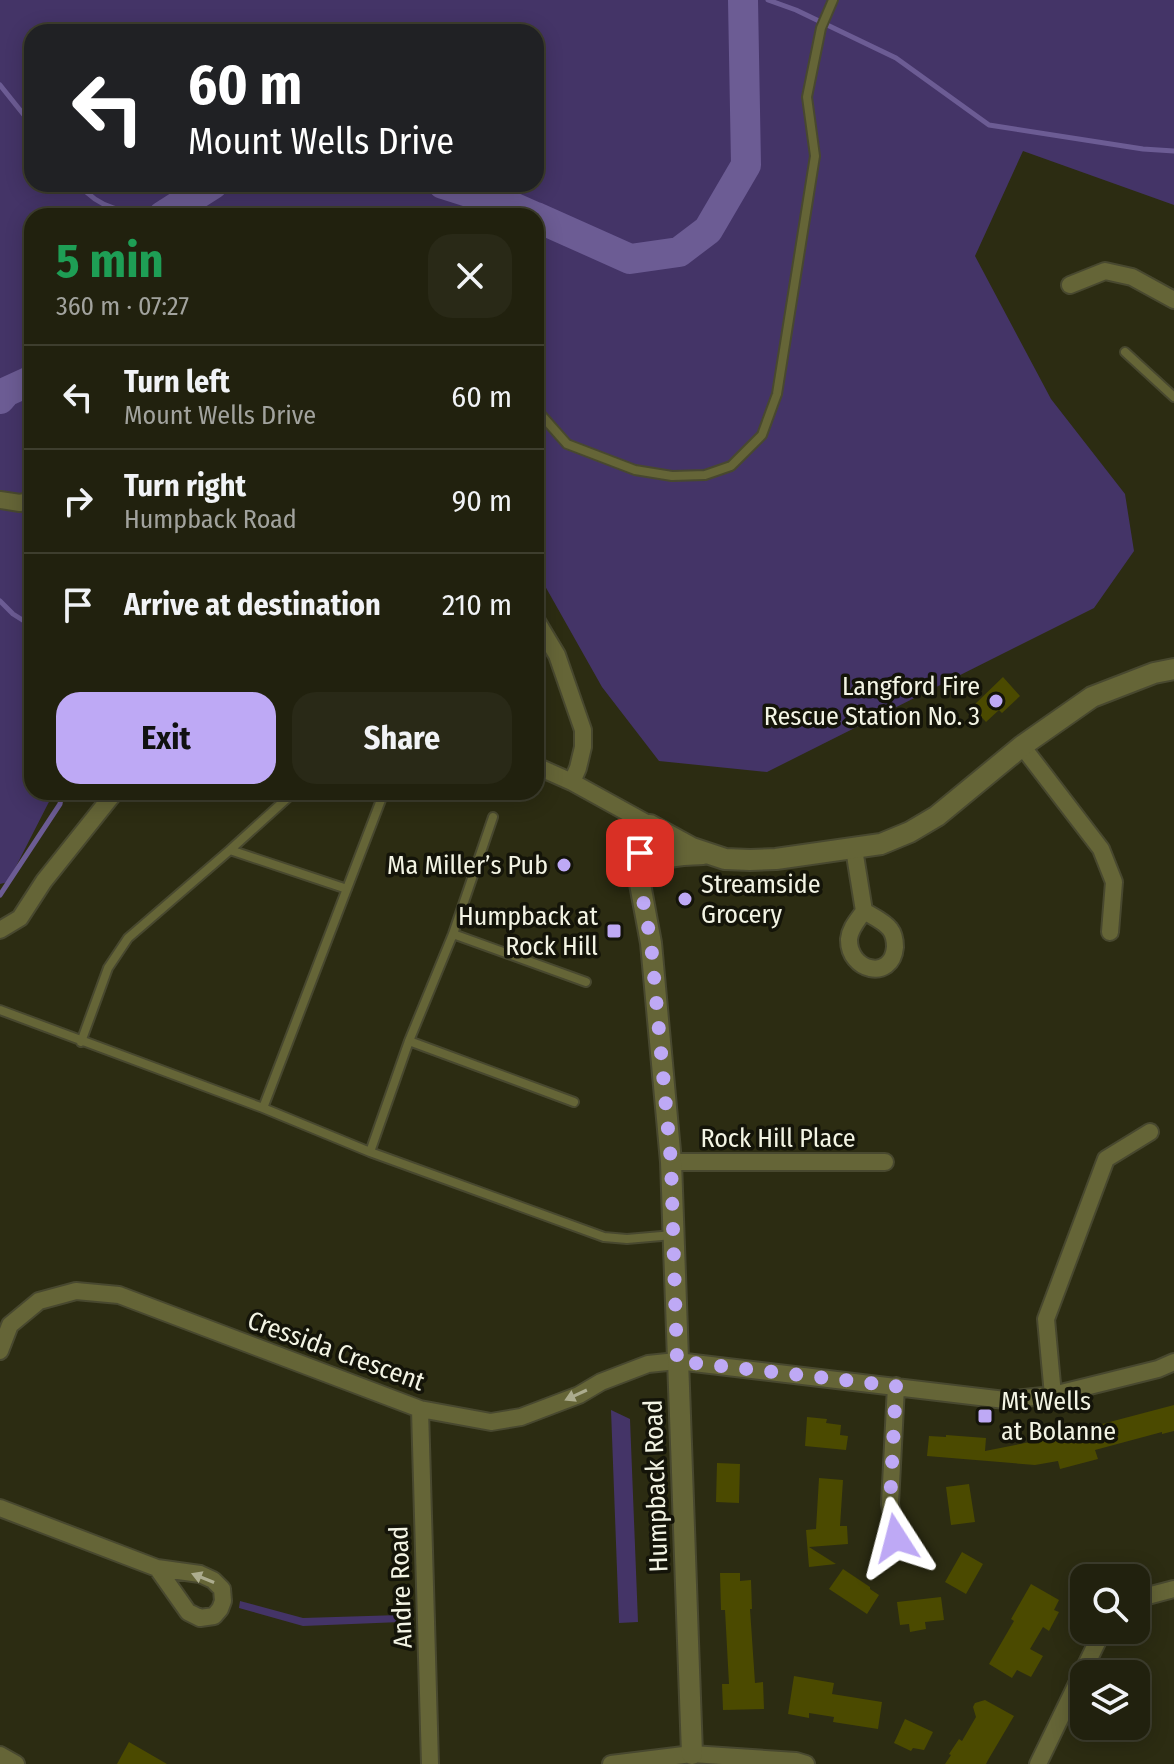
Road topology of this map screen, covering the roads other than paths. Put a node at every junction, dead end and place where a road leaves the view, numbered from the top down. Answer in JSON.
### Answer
{"nodes":[{"id":1,"x":833,"y":0,"type":"edge"},
{"id":2,"x":1070,"y":285,"type":"dead end"},
{"id":3,"x":1174,"y":300,"type":"edge"},
{"id":4,"x":1125,"y":352,"type":"dead end"},
{"id":5,"x":1174,"y":397,"type":"edge"},
{"id":6,"x":544,"y":418,"type":"edge"},
{"id":7,"x":0,"y":500,"type":"edge"},
{"id":8,"x":24,"y":502,"type":"edge"},
{"id":9,"x":544,"y":633,"type":"edge"},
{"id":10,"x":1174,"y":669,"type":"edge"},
{"id":11,"x":1022,"y":746,"type":"junction"},
{"id":12,"x":544,"y":770,"type":"edge"},
{"id":13,"x":572,"y":782,"type":"junction"},
{"id":14,"x":109,"y":800,"type":"edge"},
{"id":15,"x":285,"y":800,"type":"edge"},
{"id":16,"x":381,"y":800,"type":"edge"},
{"id":17,"x":493,"y":817,"type":"dead end"},
{"id":18,"x":650,"y":825,"type":"junction"},
{"id":19,"x":854,"y":849,"type":"junction"},
{"id":20,"x":230,"y":850,"type":"junction"},
{"id":21,"x":707,"y":854,"type":"junction"},
{"id":22,"x":640,"y":884,"type":"junction"},
{"id":23,"x":347,"y":889,"type":"junction"},
{"id":24,"x":864,"y":911,"type":"dead end"},
{"id":25,"x":1110,"y":932,"type":"dead end"},
{"id":26,"x":2,"y":933,"type":"edge"},
{"id":27,"x":453,"y":934,"type":"junction"},
{"id":28,"x":586,"y":982,"type":"dead end"},
{"id":29,"x":0,"y":1010,"type":"edge"},
{"id":30,"x":409,"y":1041,"type":"junction"},
{"id":31,"x":81,"y":1042,"type":"junction"},
{"id":32,"x":574,"y":1102,"type":"dead end"},
{"id":33,"x":263,"y":1108,"type":"junction"},
{"id":34,"x":1150,"y":1132,"type":"dead end"},
{"id":35,"x":370,"y":1152,"type":"junction"},
{"id":36,"x":671,"y":1162,"type":"junction"},
{"id":37,"x":885,"y":1162,"type":"dead end"},
{"id":38,"x":674,"y":1235,"type":"junction"},
{"id":39,"x":0,"y":1351,"type":"edge"},
{"id":40,"x":677,"y":1361,"type":"junction"},
{"id":41,"x":1174,"y":1362,"type":"edge"},
{"id":42,"x":896,"y":1386,"type":"junction"},
{"id":43,"x":1053,"y":1395,"type":"junction"},
{"id":44,"x":420,"y":1409,"type":"junction"},
{"id":45,"x":0,"y":1508,"type":"edge"},
{"id":46,"x":896,"y":1538,"type":"dead end"},
{"id":47,"x":157,"y":1568,"type":"dead end"},
{"id":48,"x":1174,"y":1589,"type":"edge"},
{"id":49,"x":1150,"y":1595,"type":"edge"},
{"id":50,"x":1096,"y":1644,"type":"edge"},
{"id":51,"x":0,"y":1755,"type":"edge"},
{"id":52,"x":692,"y":1759,"type":"edge"},
{"id":53,"x":16,"y":1764,"type":"edge"},
{"id":54,"x":430,"y":1764,"type":"edge"},
{"id":55,"x":611,"y":1764,"type":"edge"},
{"id":56,"x":806,"y":1764,"type":"edge"},
{"id":57,"x":1038,"y":1764,"type":"edge"}],
"edges":[{"from":1,"to":6,"type":"lane"},
{"from":2,"to":3,"type":"street"},
{"from":4,"to":5,"type":"lane"},
{"from":7,"to":8,"type":"street"},
{"from":9,"to":13,"type":"street"},
{"from":10,"to":11,"type":"street"},
{"from":11,"to":19,"type":"street"},
{"from":11,"to":25,"type":"street"},
{"from":12,"to":13,"type":"street"},
{"from":13,"to":18,"type":"street"},
{"from":14,"to":26,"type":"street"},
{"from":15,"to":20,"type":"lane"},
{"from":16,"to":23,"type":"lane"},
{"from":17,"to":27,"type":"lane"},
{"from":18,"to":21,"type":"street"},
{"from":18,"to":22,"type":"street","name":"Humpback Road"},
{"from":19,"to":21,"type":"street"},
{"from":19,"to":24,"type":"street"},
{"from":20,"to":23,"type":"lane"},
{"from":20,"to":31,"type":"lane"},
{"from":21,"to":22,"type":"street"},
{"from":22,"to":36,"type":"street","name":"Humpback Road"},
{"from":23,"to":33,"type":"lane"},
{"from":27,"to":28,"type":"lane"},
{"from":27,"to":30,"type":"lane"},
{"from":29,"to":31,"type":"lane"},
{"from":30,"to":32,"type":"lane"},
{"from":30,"to":35,"type":"lane"},
{"from":31,"to":33,"type":"lane"},
{"from":33,"to":35,"type":"lane"},
{"from":34,"to":43,"type":"street"},
{"from":35,"to":38,"type":"lane"},
{"from":36,"to":37,"type":"street","name":"Rock Hill Place"},
{"from":36,"to":38,"type":"street","name":"Humpback Road"},
{"from":38,"to":40,"type":"street","name":"Humpback Road"},
{"from":39,"to":44,"type":"street","name":"Cressida Crescent"},
{"from":40,"to":42,"type":"street","name":"Cressida Crescent"},
{"from":40,"to":44,"type":"street","name":"Cressida Crescent","one_way":true},
{"from":40,"to":52,"type":"street","name":"Humpback Road"},
{"from":41,"to":43,"type":"street","name":"Cressida Crescent"},
{"from":42,"to":43,"type":"street","name":"Cressida Crescent"},
{"from":42,"to":46,"type":"street"},
{"from":44,"to":54,"type":"street","name":"Andre Road"},
{"from":45,"to":47,"type":"street"},
{"from":48,"to":49,"type":"street"},
{"from":50,"to":57,"type":"street"},
{"from":51,"to":53,"type":"street"},
{"from":52,"to":55,"type":"street"},
{"from":52,"to":56,"type":"street"}]}
